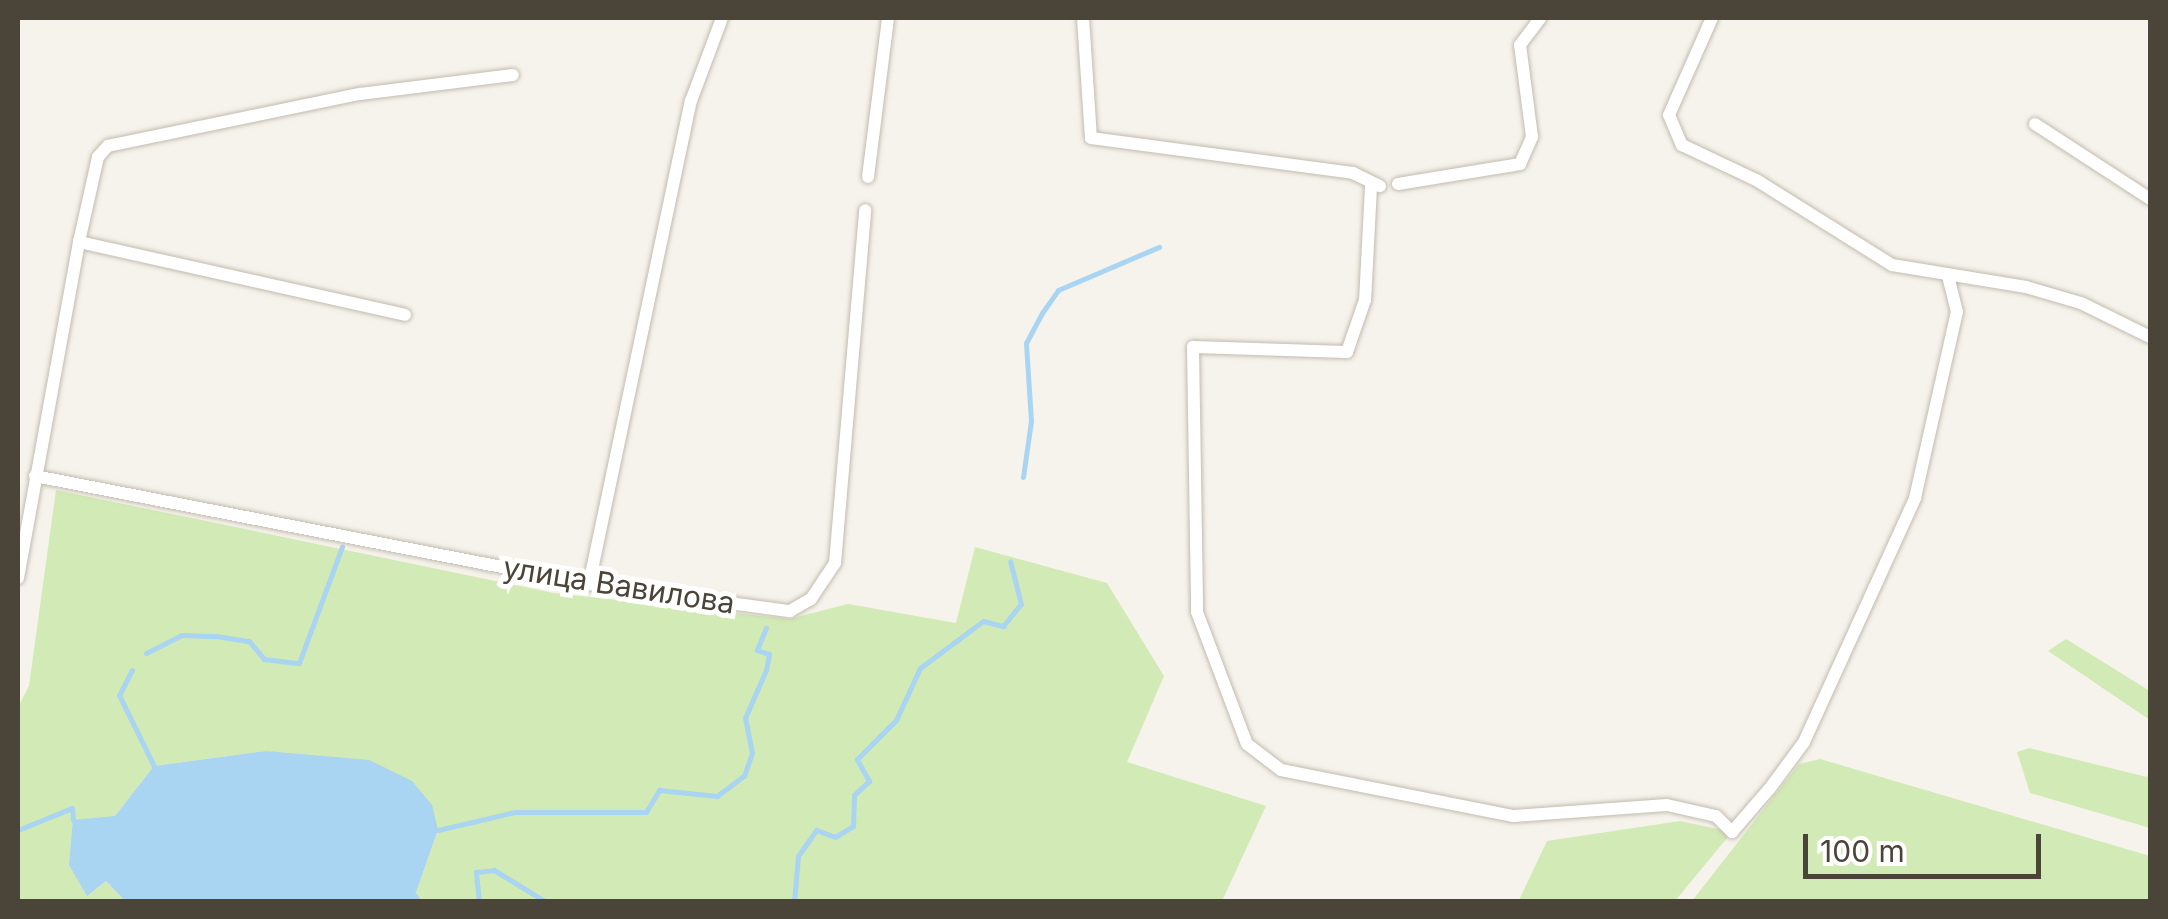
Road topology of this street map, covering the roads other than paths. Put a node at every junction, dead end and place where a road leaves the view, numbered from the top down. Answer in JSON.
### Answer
{"nodes":[{"id":1,"x":722,"y":18,"type":"edge"},
{"id":2,"x":888,"y":18,"type":"edge"},
{"id":3,"x":1084,"y":18,"type":"edge"},
{"id":4,"x":1540,"y":18,"type":"edge"},
{"id":5,"x":1712,"y":18,"type":"edge"},
{"id":6,"x":514,"y":75,"type":"dead end"},
{"id":7,"x":2035,"y":124,"type":"dead end"},
{"id":8,"x":868,"y":177,"type":"dead end"},
{"id":9,"x":1398,"y":184,"type":"dead end"},
{"id":10,"x":2150,"y":199,"type":"edge"},
{"id":11,"x":865,"y":210,"type":"dead end"},
{"id":12,"x":79,"y":242,"type":"junction"},
{"id":13,"x":1949,"y":280,"type":"junction"},
{"id":14,"x":405,"y":315,"type":"dead end"},
{"id":15,"x":2150,"y":336,"type":"edge"},
{"id":16,"x":35,"y":476,"type":"junction"},
{"id":17,"x":18,"y":578,"type":"edge"},
{"id":18,"x":589,"y":584,"type":"junction"}],
"edges":[{"from":1,"to":18,"type":"street"},
{"from":2,"to":8,"type":"street"},
{"from":3,"to":13,"type":"street"},
{"from":4,"to":9,"type":"street"},
{"from":5,"to":13,"type":"street"},
{"from":6,"to":12,"type":"street"},
{"from":7,"to":10,"type":"street"},
{"from":11,"to":18,"type":"street","name":"улица Вавилова"},
{"from":12,"to":14,"type":"street"},
{"from":12,"to":16,"type":"street"},
{"from":13,"to":15,"type":"street"},
{"from":16,"to":17,"type":"street"},
{"from":16,"to":18,"type":"street","name":"улица Вавилова"}]}
